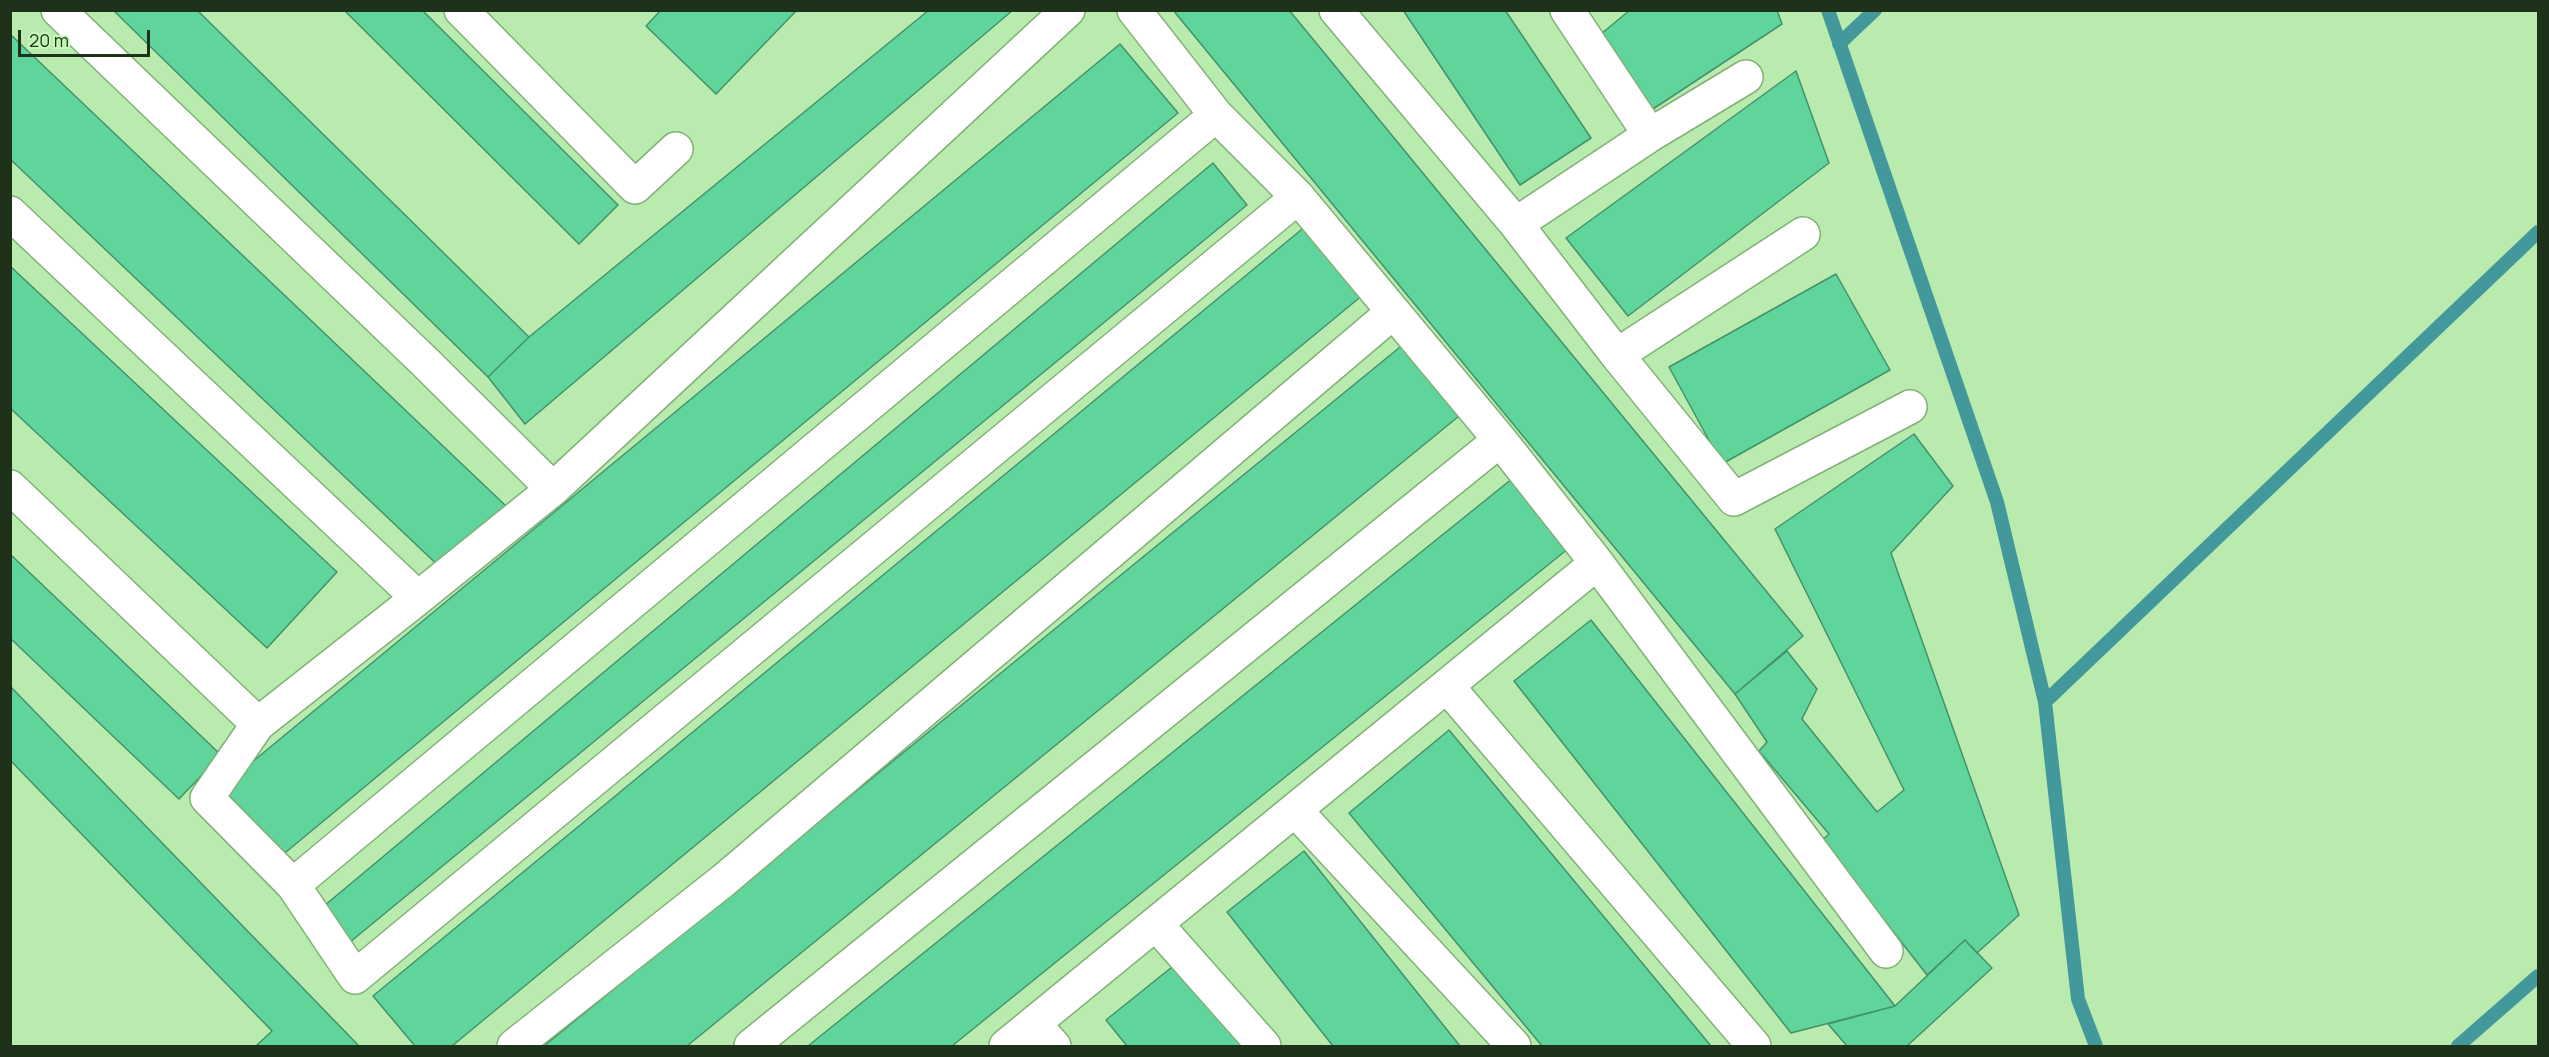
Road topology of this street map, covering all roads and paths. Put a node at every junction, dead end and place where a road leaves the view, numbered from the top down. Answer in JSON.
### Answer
{"nodes":[{"id":1,"x":58,"y":10,"type":"edge"},
{"id":2,"x":461,"y":10,"type":"edge"},
{"id":3,"x":1068,"y":10,"type":"edge"},
{"id":4,"x":1134,"y":10,"type":"edge"},
{"id":5,"x":1336,"y":10,"type":"edge"},
{"id":6,"x":1567,"y":11,"type":"edge"},
{"id":7,"x":1746,"y":77,"type":"dead end"},
{"id":8,"x":1216,"y":115,"type":"junction"},
{"id":9,"x":1650,"y":135,"type":"junction"},
{"id":10,"x":676,"y":149,"type":"dead end"},
{"id":11,"x":1298,"y":197,"type":"junction"},
{"id":12,"x":10,"y":213,"type":"edge"},
{"id":13,"x":1516,"y":224,"type":"junction"},
{"id":14,"x":1803,"y":234,"type":"dead end"},
{"id":15,"x":1392,"y":313,"type":"junction"},
{"id":16,"x":1617,"y":355,"type":"junction"},
{"id":17,"x":1910,"y":407,"type":"dead end"},
{"id":18,"x":1500,"y":440,"type":"junction"},
{"id":19,"x":10,"y":488,"type":"edge"},
{"id":20,"x":553,"y":489,"type":"junction"},
{"id":21,"x":1597,"y":563,"type":"junction"},
{"id":22,"x":418,"y":598,"type":"junction"},
{"id":23,"x":1447,"y":686,"type":"junction"},
{"id":24,"x":258,"y":724,"type":"junction"},
{"id":25,"x":1295,"y":810,"type":"junction"},
{"id":26,"x":293,"y":885,"type":"junction"},
{"id":27,"x":1156,"y":924,"type":"junction"},
{"id":28,"x":1886,"y":951,"type":"dead end"},
{"id":29,"x":1044,"y":1035,"type":"edge"},
{"id":30,"x":514,"y":1047,"type":"edge"},
{"id":31,"x":751,"y":1047,"type":"edge"},
{"id":32,"x":1006,"y":1047,"type":"edge"},
{"id":33,"x":1264,"y":1047,"type":"edge"},
{"id":34,"x":1514,"y":1047,"type":"edge"},
{"id":35,"x":1754,"y":1047,"type":"edge"}],
"edges":[{"from":1,"to":20,"type":"lane"},
{"from":2,"to":10,"type":"lane"},
{"from":3,"to":20,"type":"lane"},
{"from":4,"to":8,"type":"lane"},
{"from":5,"to":13,"type":"lane"},
{"from":6,"to":9,"type":"lane"},
{"from":7,"to":9,"type":"lane"},
{"from":8,"to":11,"type":"lane"},
{"from":8,"to":26,"type":"lane"},
{"from":9,"to":13,"type":"lane"},
{"from":11,"to":15,"type":"lane"},
{"from":11,"to":26,"type":"lane"},
{"from":12,"to":22,"type":"lane"},
{"from":13,"to":16,"type":"lane"},
{"from":14,"to":16,"type":"lane"},
{"from":15,"to":18,"type":"lane"},
{"from":15,"to":30,"type":"lane"},
{"from":16,"to":17,"type":"lane"},
{"from":18,"to":21,"type":"lane"},
{"from":18,"to":31,"type":"lane"},
{"from":19,"to":24,"type":"lane"},
{"from":20,"to":22,"type":"lane"},
{"from":21,"to":23,"type":"lane"},
{"from":21,"to":28,"type":"lane"},
{"from":22,"to":24,"type":"lane"},
{"from":23,"to":25,"type":"lane"},
{"from":23,"to":35,"type":"lane"},
{"from":24,"to":26,"type":"lane"},
{"from":25,"to":27,"type":"lane"},
{"from":25,"to":34,"type":"lane"},
{"from":27,"to":29,"type":"lane"},
{"from":27,"to":33,"type":"lane"},
{"from":29,"to":32,"type":"lane"}]}
